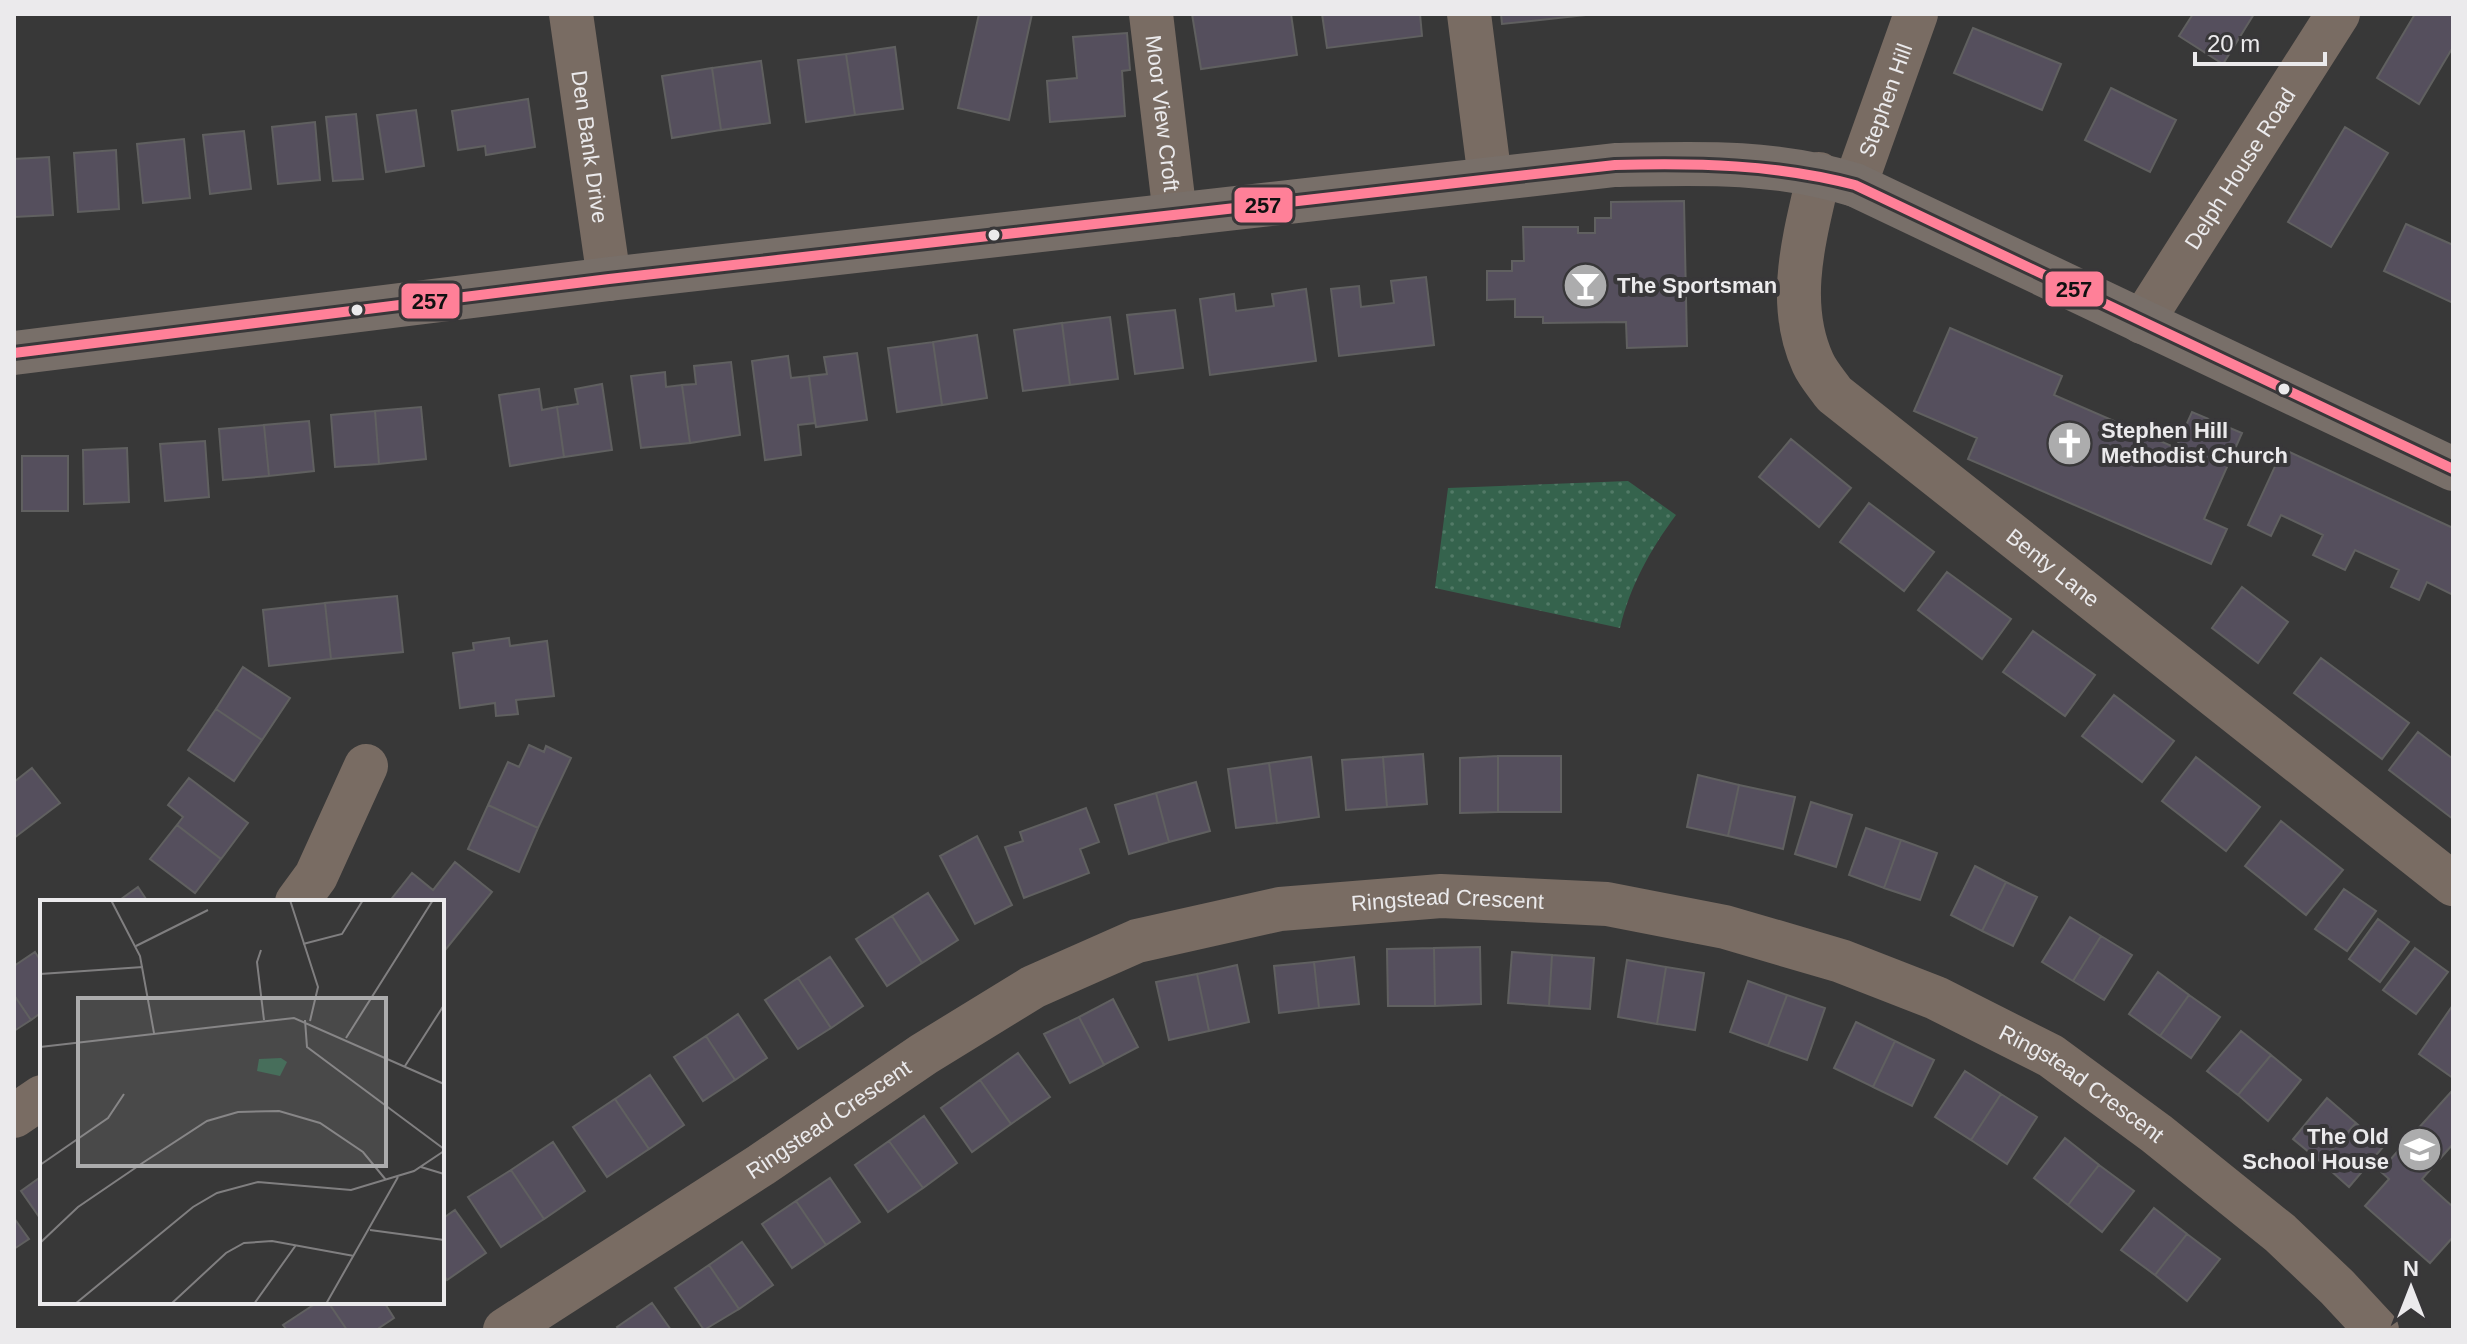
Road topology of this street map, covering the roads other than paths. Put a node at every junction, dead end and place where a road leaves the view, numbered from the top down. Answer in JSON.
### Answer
{"nodes":[{"id":1,"x":571,"y":14,"type":"edge"},
{"id":2,"x":1151,"y":14,"type":"edge"},
{"id":3,"x":1469,"y":14,"type":"edge"},
{"id":4,"x":1916,"y":14,"type":"edge"},
{"id":5,"x":2338,"y":14,"type":"edge"},
{"id":6,"x":1490,"y":179,"type":"junction"},
{"id":7,"x":1837,"y":180,"type":"junction"},
{"id":8,"x":1175,"y":215,"type":"junction"},
{"id":9,"x":609,"y":279,"type":"junction"},
{"id":10,"x":2142,"y":322,"type":"junction"},
{"id":11,"x":14,"y":353,"type":"edge"},
{"id":12,"x":2453,"y":469,"type":"edge"},
{"id":13,"x":366,"y":766,"type":"dead end"},
{"id":14,"x":2453,"y":884,"type":"edge"},
{"id":15,"x":298,"y":900,"type":"edge"},
{"id":16,"x":40,"y":1098,"type":"edge"},
{"id":17,"x":14,"y":1116,"type":"edge"},
{"id":18,"x":505,"y":1330,"type":"edge"},
{"id":19,"x":2377,"y":1330,"type":"edge"}],
"edges":[{"from":1,"to":9,"type":"street","name":"Den Bank Drive"},
{"from":2,"to":8,"type":"street","name":"Moor View Croft"},
{"from":3,"to":6,"type":"street"},
{"from":4,"to":7,"type":"street","name":"Stephen Hill"},
{"from":5,"to":10,"type":"street","name":"Delph House Road"},
{"from":6,"to":7,"type":"main road"},
{"from":6,"to":8,"type":"main road"},
{"from":7,"to":10,"type":"main road"},
{"from":7,"to":14,"type":"street","name":"Benty Lane"},
{"from":8,"to":9,"type":"main road"},
{"from":9,"to":11,"type":"main road"},
{"from":10,"to":12,"type":"main road"},
{"from":13,"to":15,"type":"street"},
{"from":16,"to":17,"type":"street"},
{"from":18,"to":19,"type":"street","name":"Ringstead Crescent"}]}
